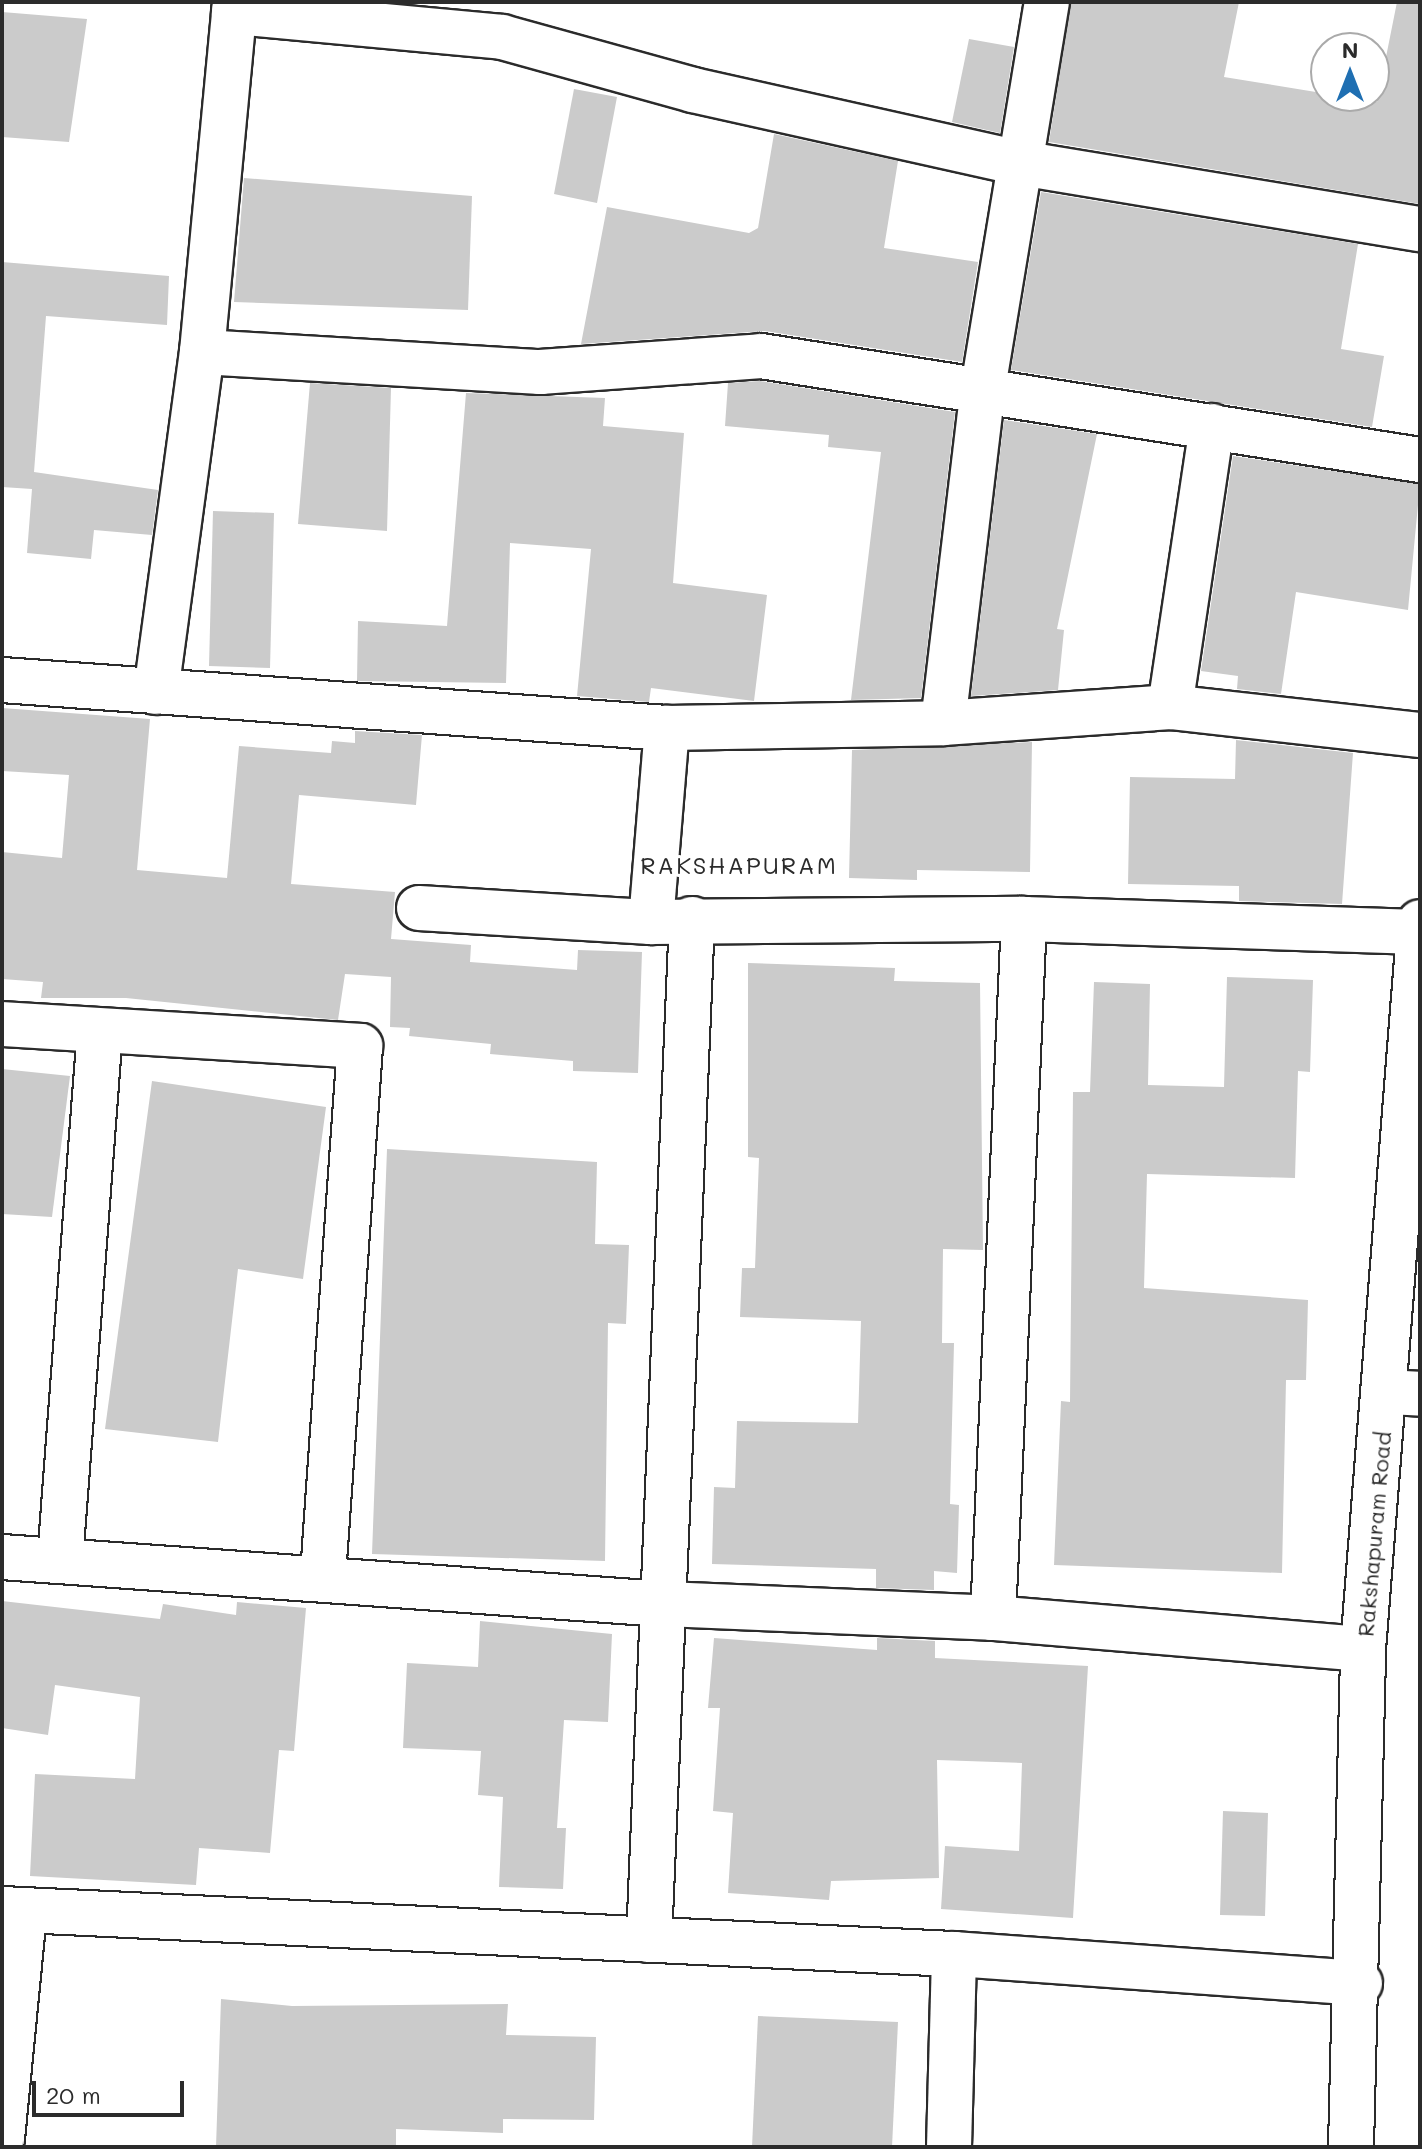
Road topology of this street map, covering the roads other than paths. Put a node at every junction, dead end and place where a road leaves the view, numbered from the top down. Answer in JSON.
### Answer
{"nodes":[{"id":1,"x":1047,"y":2,"type":"edge"},
{"id":2,"x":235,"y":7,"type":"edge"},
{"id":3,"x":504,"y":19,"type":"edge"},
{"id":4,"x":1020,"y":163,"type":"junction"},
{"id":5,"x":1420,"y":229,"type":"edge"},
{"id":6,"x":202,"y":352,"type":"junction"},
{"id":7,"x":983,"y":388,"type":"junction"},
{"id":8,"x":1212,"y":426,"type":"junction"},
{"id":9,"x":1420,"y":460,"type":"edge"},
{"id":10,"x":2,"y":680,"type":"edge"},
{"id":11,"x":156,"y":692,"type":"junction"},
{"id":12,"x":1170,"y":707,"type":"junction"},
{"id":13,"x":943,"y":723,"type":"junction"},
{"id":14,"x":667,"y":728,"type":"junction"},
{"id":15,"x":1420,"y":735,"type":"edge"},
{"id":16,"x":419,"y":908,"type":"dead end"},
{"id":17,"x":1024,"y":919,"type":"junction"},
{"id":18,"x":672,"y":921,"type":"junction"},
{"id":19,"x":1420,"y":922,"type":"edge"},
{"id":20,"x":1419,"y":932,"type":"edge"},
{"id":21,"x":2,"y":1024,"type":"edge"},
{"id":22,"x":100,"y":1031,"type":"junction"},
{"id":23,"x":1403,"y":1393,"type":"edge"},
{"id":24,"x":2,"y":1557,"type":"edge"},
{"id":25,"x":60,"y":1560,"type":"junction"},
{"id":26,"x":323,"y":1575,"type":"junction"},
{"id":27,"x":663,"y":1604,"type":"junction"},
{"id":28,"x":993,"y":1618,"type":"junction"},
{"id":29,"x":1363,"y":1649,"type":"junction"},
{"id":30,"x":13,"y":1910,"type":"edge"},
{"id":31,"x":649,"y":1940,"type":"junction"},
{"id":32,"x":954,"y":1954,"type":"junction"},
{"id":33,"x":1360,"y":1983,"type":"junction"},
{"id":34,"x":2,"y":2138,"type":"edge"},
{"id":35,"x":949,"y":2147,"type":"edge"},
{"id":36,"x":1351,"y":2147,"type":"edge"}],
"edges":[{"from":1,"to":4,"type":"street"},
{"from":2,"to":3,"type":"street"},
{"from":2,"to":6,"type":"street"},
{"from":3,"to":4,"type":"street"},
{"from":4,"to":5,"type":"street"},
{"from":4,"to":7,"type":"street"},
{"from":6,"to":7,"type":"street"},
{"from":6,"to":11,"type":"street"},
{"from":7,"to":8,"type":"street"},
{"from":7,"to":13,"type":"street"},
{"from":8,"to":9,"type":"street"},
{"from":8,"to":12,"type":"street"},
{"from":10,"to":11,"type":"street"},
{"from":11,"to":14,"type":"street"},
{"from":12,"to":13,"type":"street"},
{"from":12,"to":15,"type":"street"},
{"from":13,"to":14,"type":"street"},
{"from":14,"to":18,"type":"street"},
{"from":16,"to":18,"type":"street"},
{"from":17,"to":18,"type":"street"},
{"from":17,"to":20,"type":"street"},
{"from":17,"to":28,"type":"street"},
{"from":18,"to":27,"type":"street"},
{"from":19,"to":20,"type":"street","name":"Rakshapuram Road"},
{"from":20,"to":23,"type":"street","name":"Rakshapuram Road"},
{"from":21,"to":22,"type":"street"},
{"from":22,"to":25,"type":"street"},
{"from":22,"to":26,"type":"street"},
{"from":23,"to":29,"type":"street","name":"Rakshapuram Road"},
{"from":24,"to":25,"type":"street"},
{"from":25,"to":26,"type":"street"},
{"from":26,"to":27,"type":"street"},
{"from":27,"to":28,"type":"street"},
{"from":27,"to":31,"type":"street"},
{"from":28,"to":29,"type":"street"},
{"from":29,"to":33,"type":"street","name":"Rakshapuram Road"},
{"from":30,"to":31,"type":"street"},
{"from":30,"to":34,"type":"street"},
{"from":31,"to":32,"type":"street"},
{"from":32,"to":33,"type":"street"},
{"from":32,"to":35,"type":"street"},
{"from":33,"to":36,"type":"street","name":"Rakshapuram Road"}]}
